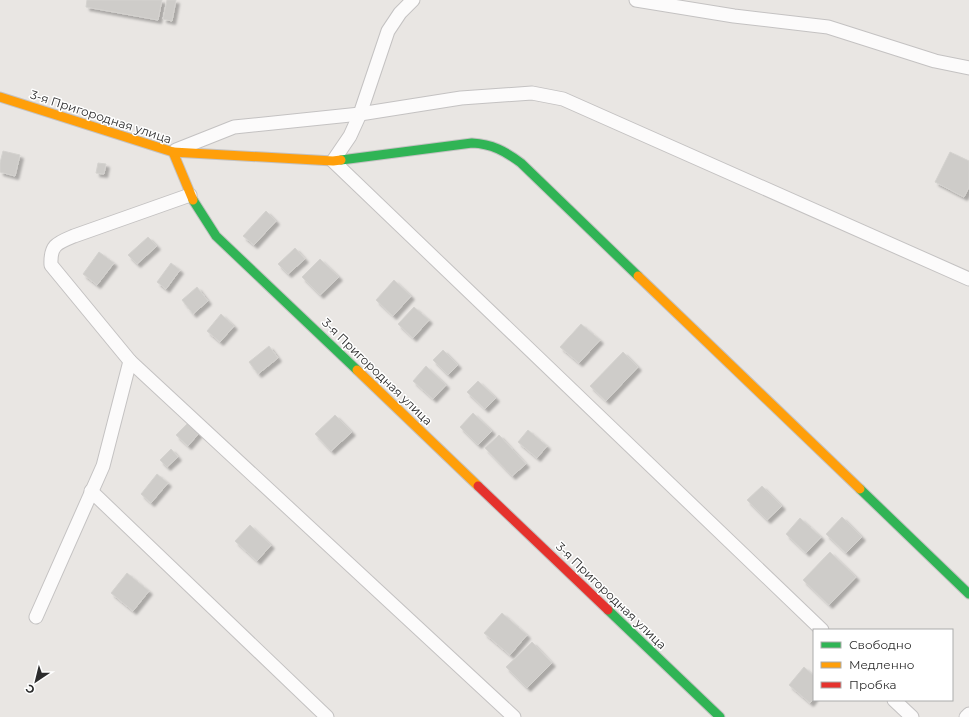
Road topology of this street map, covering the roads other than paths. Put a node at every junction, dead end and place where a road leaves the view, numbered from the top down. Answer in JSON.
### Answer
{"nodes":[{"id":1,"x":413,"y":0,"type":"edge"},
{"id":2,"x":636,"y":0,"type":"edge"},
{"id":3,"x":969,"y":68,"type":"edge"},
{"id":4,"x":0,"y":98,"type":"edge"},
{"id":5,"x":360,"y":114,"type":"junction"},
{"id":6,"x":173,"y":152,"type":"junction"},
{"id":7,"x":333,"y":161,"type":"junction"},
{"id":8,"x":190,"y":195,"type":"junction"},
{"id":9,"x":969,"y":279,"type":"edge"},
{"id":10,"x":130,"y":361,"type":"junction"},
{"id":11,"x":91,"y":491,"type":"junction"},
{"id":12,"x":969,"y":594,"type":"edge"},
{"id":13,"x":36,"y":617,"type":"dead end"},
{"id":14,"x":821,"y":629,"type":"edge"},
{"id":15,"x":895,"y":701,"type":"edge"},
{"id":16,"x":969,"y":714,"type":"edge"},
{"id":17,"x":327,"y":717,"type":"edge"},
{"id":18,"x":514,"y":717,"type":"edge"},
{"id":19,"x":720,"y":717,"type":"edge"},
{"id":20,"x":912,"y":717,"type":"edge"},
{"id":21,"x":966,"y":717,"type":"edge"}],
"edges":[{"from":1,"to":5,"type":"street"},
{"from":2,"to":3,"type":"street"},
{"from":4,"to":6,"type":"street","name":"3-я Пригородная улица"},
{"from":5,"to":6,"type":"street"},
{"from":5,"to":7,"type":"street"},
{"from":5,"to":9,"type":"street"},
{"from":6,"to":7,"type":"street"},
{"from":6,"to":8,"type":"street","name":"3-я Пригородная улица"},
{"from":7,"to":12,"type":"street"},
{"from":7,"to":14,"type":"street"},
{"from":8,"to":10,"type":"street"},
{"from":8,"to":19,"type":"street","name":"3-я Пригородная улица"},
{"from":10,"to":11,"type":"street"},
{"from":10,"to":18,"type":"street"},
{"from":11,"to":13,"type":"street"},
{"from":11,"to":17,"type":"street"},
{"from":15,"to":20,"type":"street"},
{"from":16,"to":21,"type":"street"}]}
